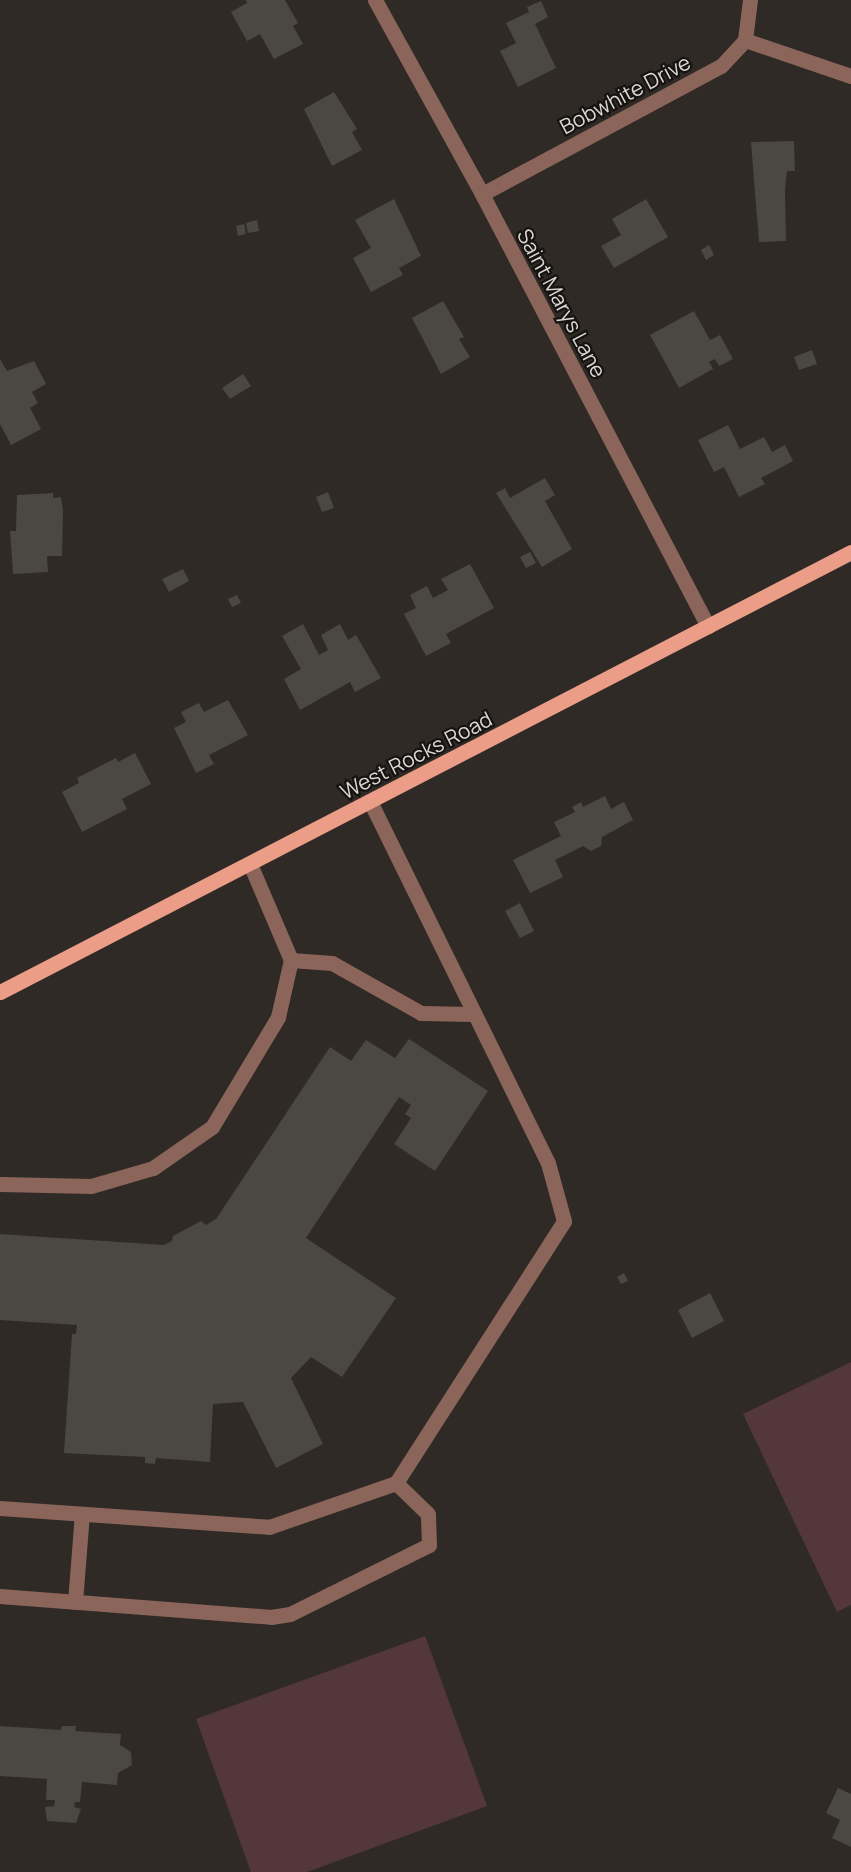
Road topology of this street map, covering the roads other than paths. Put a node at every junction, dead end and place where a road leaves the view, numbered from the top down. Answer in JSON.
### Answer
{"nodes":[{"id":1,"x":375,"y":0,"type":"edge"},
{"id":2,"x":750,"y":0,"type":"edge"},
{"id":3,"x":745,"y":40,"type":"junction"},
{"id":4,"x":851,"y":76,"type":"edge"},
{"id":5,"x":482,"y":194,"type":"junction"},
{"id":6,"x":851,"y":552,"type":"edge"},
{"id":7,"x":708,"y":627,"type":"junction"},
{"id":8,"x":370,"y":802,"type":"junction"},
{"id":9,"x":250,"y":864,"type":"junction"},
{"id":10,"x":291,"y":960,"type":"junction"},
{"id":11,"x":0,"y":992,"type":"edge"},
{"id":12,"x":472,"y":1014,"type":"junction"},
{"id":13,"x":0,"y":1184,"type":"edge"},
{"id":14,"x":396,"y":1484,"type":"junction"},
{"id":15,"x":0,"y":1508,"type":"edge"},
{"id":16,"x":82,"y":1514,"type":"junction"},
{"id":17,"x":0,"y":1596,"type":"edge"},
{"id":18,"x":75,"y":1602,"type":"junction"}],
"edges":[{"from":1,"to":5,"type":"street","name":"Saint Marys Lane"},
{"from":2,"to":3,"type":"street"},
{"from":3,"to":4,"type":"street"},
{"from":3,"to":5,"type":"street","name":"Bobwhite Drive"},
{"from":5,"to":7,"type":"street","name":"Saint Marys Lane"},
{"from":6,"to":7,"type":"main road","name":"West Rocks Road"},
{"from":7,"to":8,"type":"main road","name":"West Rocks Road"},
{"from":8,"to":9,"type":"main road","name":"West Rocks Road"},
{"from":8,"to":12,"type":"street"},
{"from":9,"to":10,"type":"street"},
{"from":9,"to":11,"type":"main road","name":"West Rocks Road"},
{"from":10,"to":12,"type":"street"},
{"from":10,"to":13,"type":"street"},
{"from":12,"to":14,"type":"street"},
{"from":14,"to":16,"type":"street"},
{"from":14,"to":18,"type":"street"},
{"from":15,"to":16,"type":"street"},
{"from":16,"to":18,"type":"street"},
{"from":17,"to":18,"type":"street"}]}
